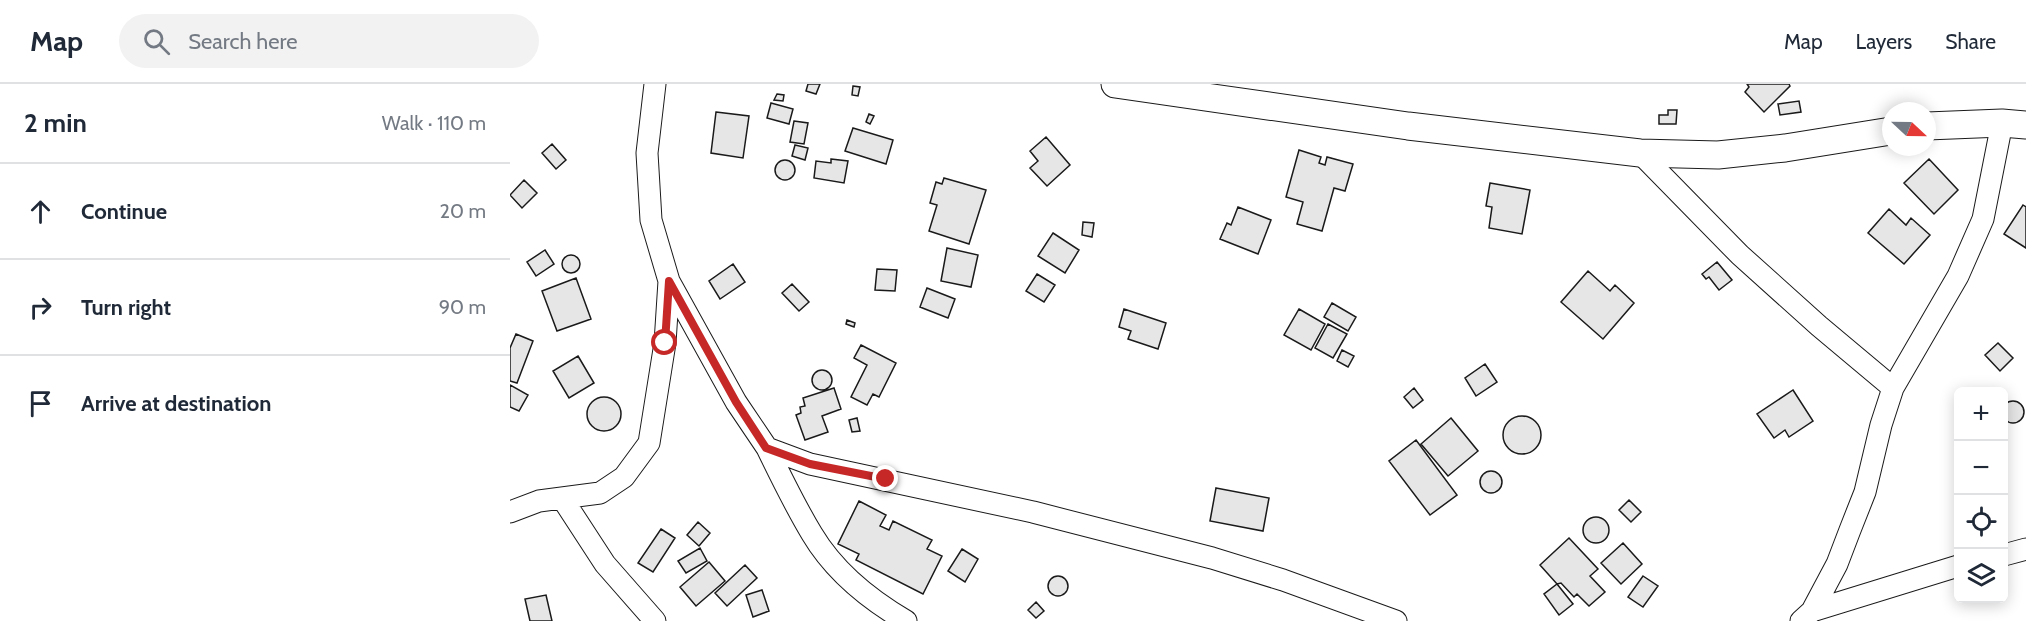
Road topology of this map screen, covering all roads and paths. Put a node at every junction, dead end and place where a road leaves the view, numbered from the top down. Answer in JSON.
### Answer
{"nodes":[{"id":1,"x":655,"y":84,"type":"edge"},
{"id":2,"x":1115,"y":84,"type":"edge"},
{"id":3,"x":2014,"y":124,"type":"edge"},
{"id":4,"x":1936,"y":126,"type":"edge"},
{"id":5,"x":1882,"y":132,"type":"edge"},
{"id":6,"x":1640,"y":153,"type":"junction"},
{"id":7,"x":669,"y":281,"type":"junction"},
{"id":8,"x":1893,"y":387,"type":"junction"},
{"id":9,"x":766,"y":448,"type":"junction"},
{"id":10,"x":562,"y":498,"type":"junction"},
{"id":11,"x":510,"y":512,"type":"edge"},
{"id":12,"x":2026,"y":549,"type":"edge"},
{"id":13,"x":2008,"y":554,"type":"edge"},
{"id":14,"x":1954,"y":568,"type":"edge"},
{"id":15,"x":1807,"y":616,"type":"edge"},
{"id":16,"x":655,"y":621,"type":"edge"},
{"id":17,"x":906,"y":621,"type":"edge"},
{"id":18,"x":1396,"y":621,"type":"edge"}],
"edges":[{"from":1,"to":7,"type":"street"},
{"from":2,"to":6,"type":"street"},
{"from":3,"to":4,"type":"street"},
{"from":3,"to":8,"type":"street"},
{"from":5,"to":6,"type":"street"},
{"from":6,"to":8,"type":"street"},
{"from":7,"to":9,"type":"street"},
{"from":7,"to":10,"type":"street"},
{"from":8,"to":15,"type":"street"},
{"from":9,"to":17,"type":"street"},
{"from":9,"to":18,"type":"street"},
{"from":10,"to":11,"type":"street"},
{"from":10,"to":16,"type":"street"},
{"from":12,"to":13,"type":"street"},
{"from":14,"to":15,"type":"street"}]}
